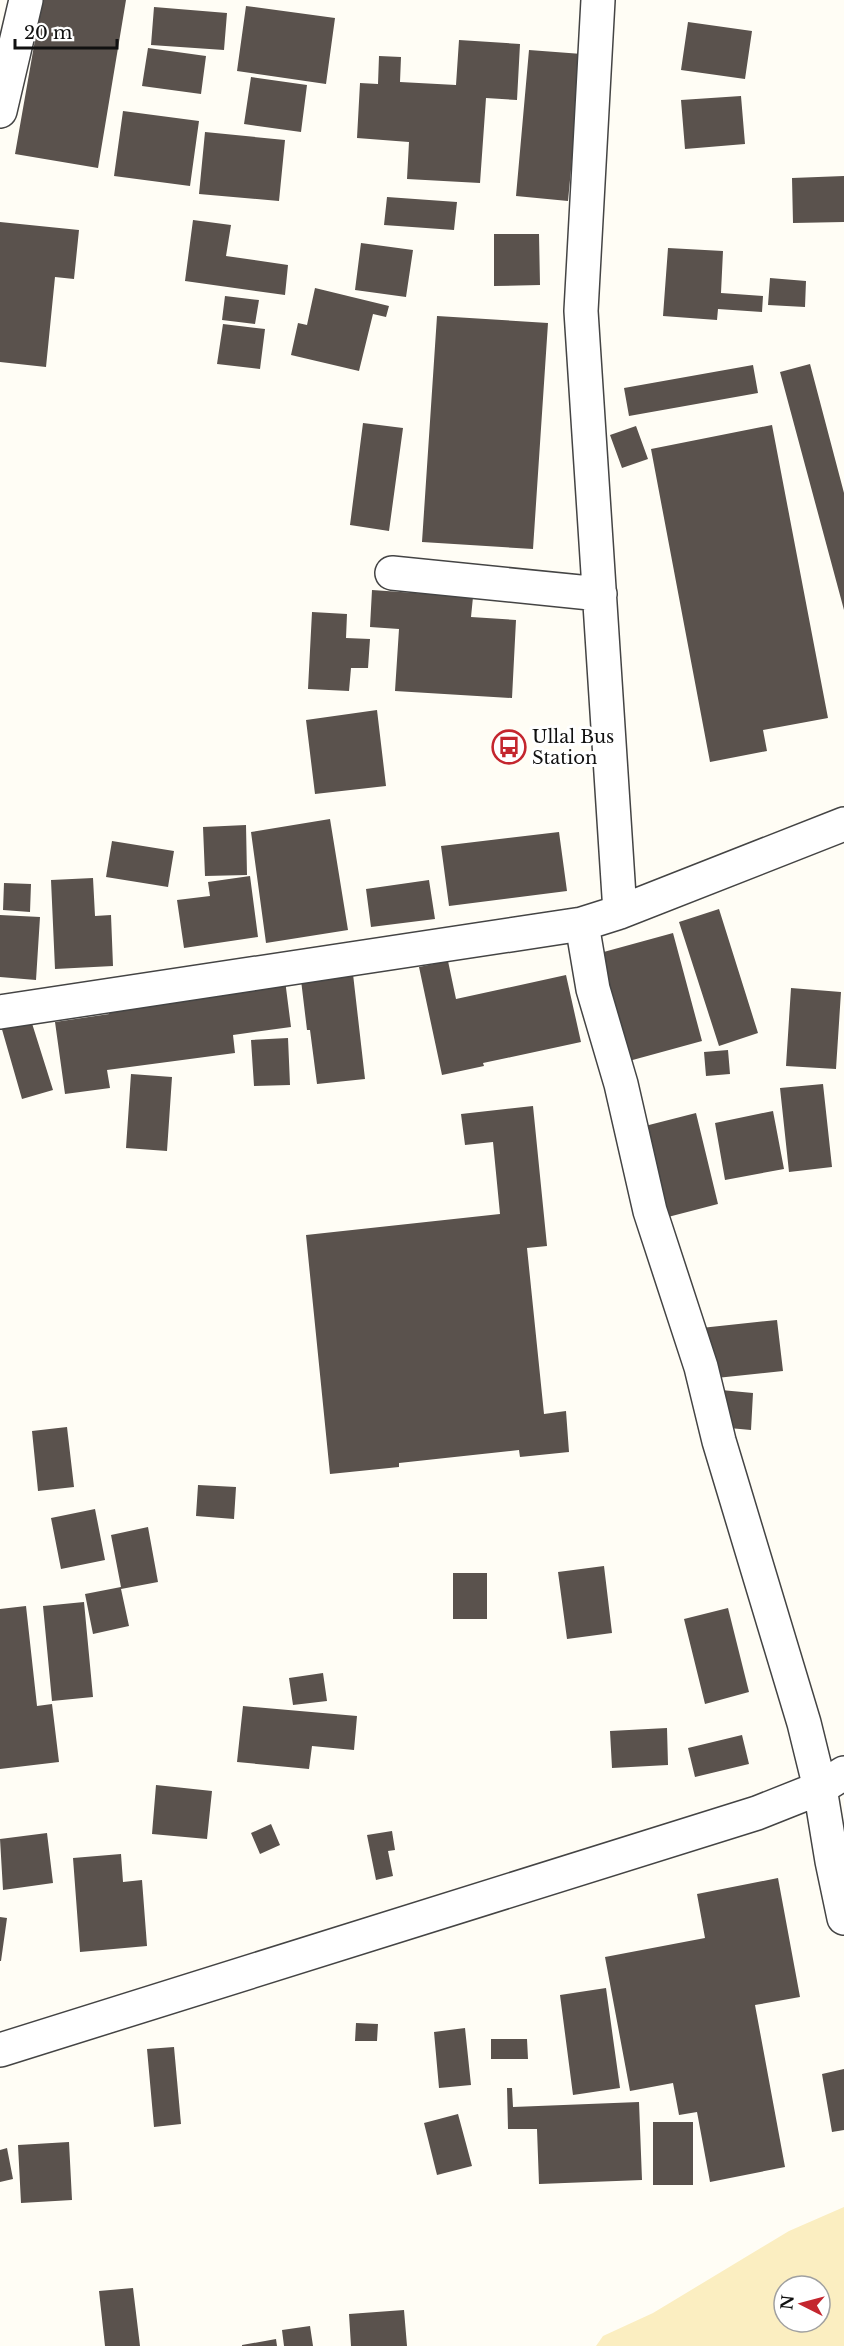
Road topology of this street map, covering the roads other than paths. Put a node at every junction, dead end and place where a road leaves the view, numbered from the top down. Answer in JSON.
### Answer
{"nodes":[{"id":1,"x":26,"y":0,"type":"edge"},
{"id":2,"x":598,"y":0,"type":"edge"},
{"id":3,"x":0,"y":111,"type":"edge"},
{"id":4,"x":392,"y":573,"type":"dead end"},
{"id":5,"x":600,"y":594,"type":"junction"},
{"id":6,"x":844,"y":824,"type":"edge"},
{"id":7,"x":621,"y":912,"type":"junction"},
{"id":8,"x":582,"y":924,"type":"junction"},
{"id":9,"x":0,"y":1012,"type":"edge"},
{"id":10,"x":832,"y":1780,"type":"edge"},
{"id":11,"x":844,"y":1917,"type":"edge"},
{"id":12,"x":0,"y":2050,"type":"edge"}],
"edges":[{"from":1,"to":3,"type":"street"},
{"from":2,"to":5,"type":"street"},
{"from":4,"to":5,"type":"street"},
{"from":5,"to":7,"type":"street"},
{"from":6,"to":7,"type":"street"},
{"from":7,"to":8,"type":"street"},
{"from":8,"to":9,"type":"street"},
{"from":8,"to":10,"type":"street"},
{"from":10,"to":11,"type":"street"},
{"from":10,"to":12,"type":"street"}]}
